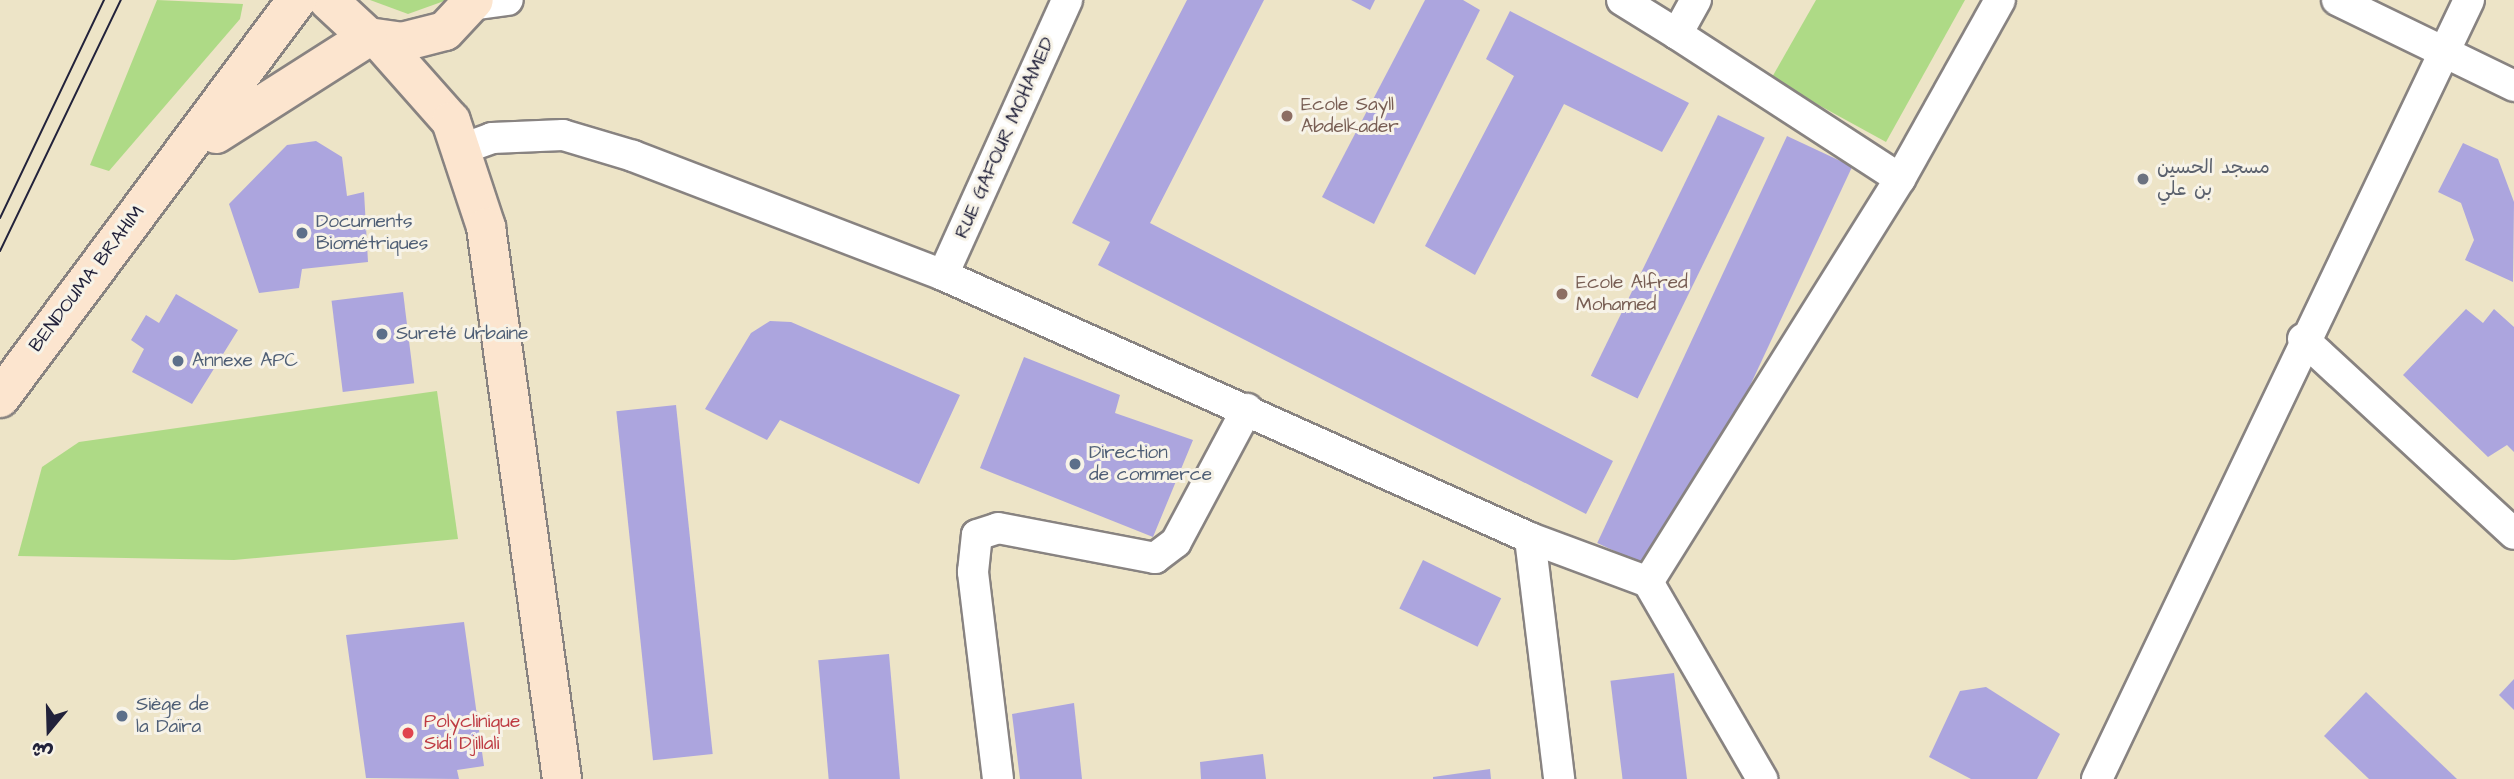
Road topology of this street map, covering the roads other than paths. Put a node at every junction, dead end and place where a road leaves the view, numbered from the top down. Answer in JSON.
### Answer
{"nodes":[{"id":1,"x":297,"y":0,"type":"edge"},
{"id":2,"x":328,"y":0,"type":"edge"},
{"id":3,"x":508,"y":0,"type":"edge"},
{"id":4,"x":1068,"y":0,"type":"edge"},
{"id":5,"x":1622,"y":0,"type":"edge"},
{"id":6,"x":1696,"y":0,"type":"edge"},
{"id":7,"x":2000,"y":0,"type":"edge"},
{"id":8,"x":2469,"y":0,"type":"edge"},
{"id":9,"x":2340,"y":1,"type":"edge"},
{"id":10,"x":463,"y":12,"type":"edge"},
{"id":11,"x":1677,"y":34,"type":"junction"},
{"id":12,"x":373,"y":38,"type":"junction"},
{"id":13,"x":2442,"y":53,"type":"junction"},
{"id":14,"x":2514,"y":86,"type":"edge"},
{"id":15,"x":457,"y":135,"type":"junction"},
{"id":16,"x":177,"y":162,"type":"junction"},
{"id":17,"x":1900,"y":179,"type":"junction"},
{"id":18,"x":943,"y":275,"type":"junction"},
{"id":19,"x":2303,"y":339,"type":"junction"},
{"id":20,"x":1,"y":393,"type":"edge"},
{"id":21,"x":1247,"y":409,"type":"junction"},
{"id":22,"x":2514,"y":534,"type":"edge"},
{"id":23,"x":1530,"y":538,"type":"junction"},
{"id":24,"x":1648,"y":582,"type":"junction"},
{"id":25,"x":562,"y":779,"type":"edge"},
{"id":26,"x":998,"y":779,"type":"edge"},
{"id":27,"x":1559,"y":779,"type":"edge"},
{"id":28,"x":1762,"y":779,"type":"edge"},
{"id":29,"x":2097,"y":779,"type":"edge"}],
"edges":[{"from":1,"to":16,"type":"main road","name":"BENDOUMA BRAHIM"},
{"from":2,"to":12,"type":"main road"},
{"from":3,"to":10,"type":"street"},
{"from":4,"to":18,"type":"street","name":"RUE GAFOUR MOHAMED"},
{"from":5,"to":11,"type":"street"},
{"from":6,"to":11,"type":"street"},
{"from":7,"to":17,"type":"street"},
{"from":8,"to":13,"type":"street"},
{"from":9,"to":13,"type":"street"},
{"from":10,"to":12,"type":"main road"},
{"from":10,"to":15,"type":"main road"},
{"from":11,"to":17,"type":"street"},
{"from":12,"to":15,"type":"main road"},
{"from":12,"to":16,"type":"main road","name":"BENDOUMA BRAHIM"},
{"from":13,"to":14,"type":"street"},
{"from":13,"to":19,"type":"street"},
{"from":15,"to":18,"type":"street"},
{"from":15,"to":25,"type":"main road"},
{"from":16,"to":20,"type":"main road","name":"BENDOUMA BRAHIM"},
{"from":17,"to":24,"type":"street"},
{"from":18,"to":21,"type":"street"},
{"from":19,"to":22,"type":"street"},
{"from":19,"to":29,"type":"street"},
{"from":21,"to":23,"type":"street"},
{"from":21,"to":26,"type":"street"},
{"from":23,"to":24,"type":"street"},
{"from":23,"to":27,"type":"street"},
{"from":24,"to":28,"type":"street"}]}
